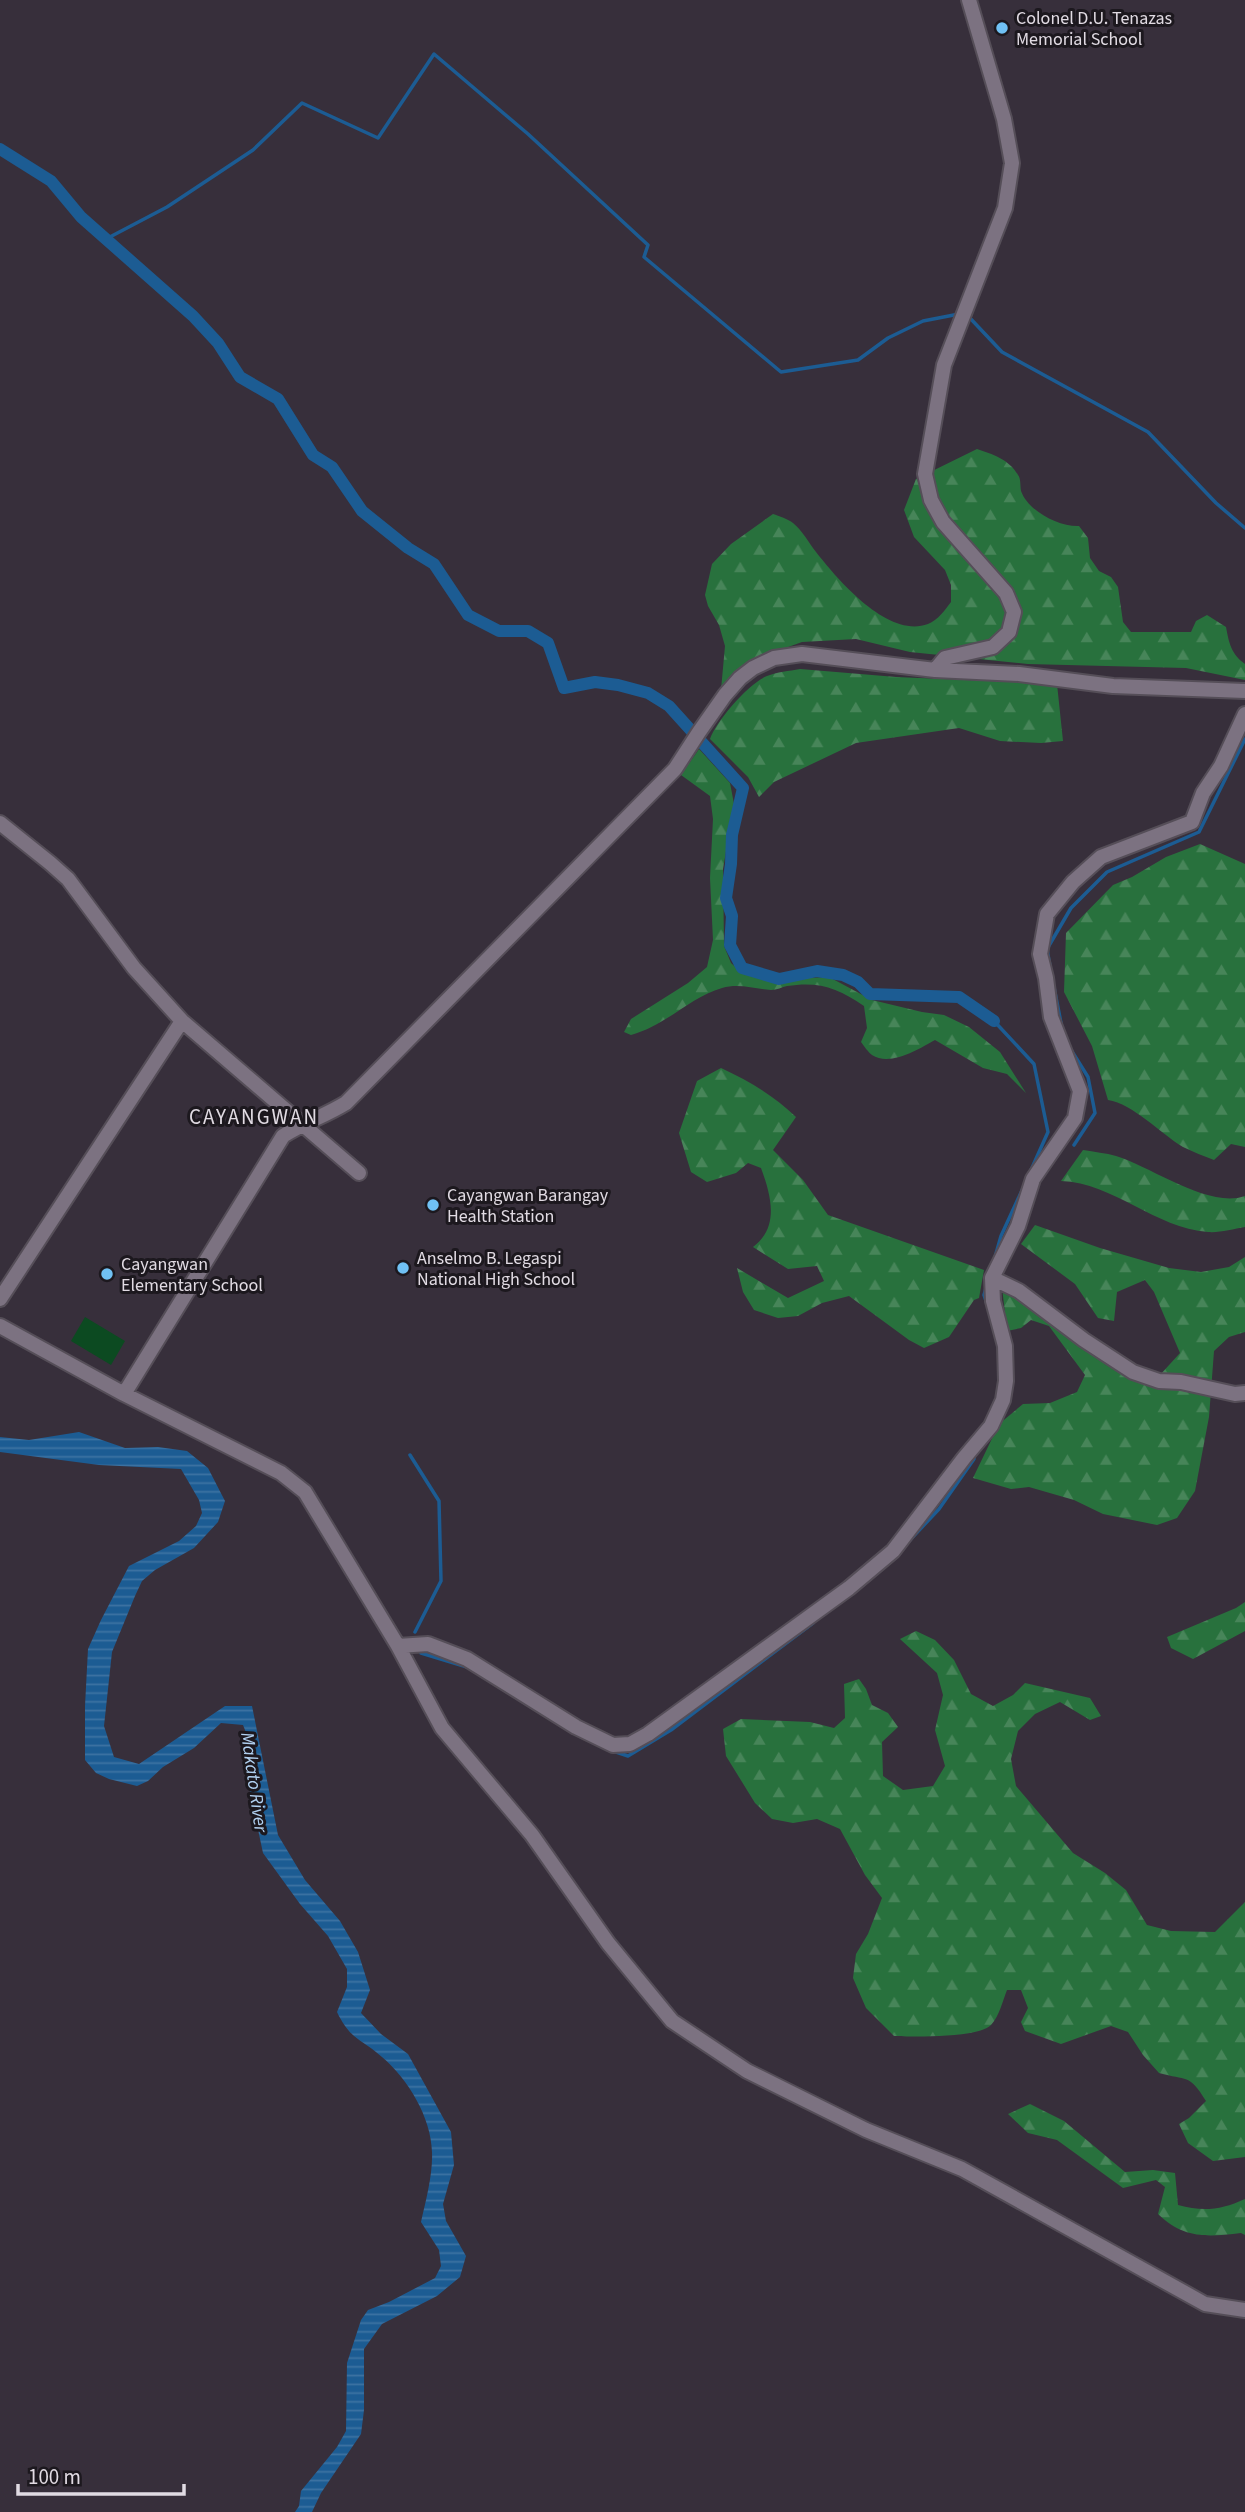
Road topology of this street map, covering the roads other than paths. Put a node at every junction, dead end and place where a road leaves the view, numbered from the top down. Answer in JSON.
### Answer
{"nodes":[{"id":1,"x":969,"y":0,"type":"edge"},
{"id":2,"x":935,"y":670,"type":"junction"},
{"id":3,"x":1245,"y":691,"type":"edge"},
{"id":4,"x":1245,"y":714,"type":"edge"},
{"id":5,"x":0,"y":823,"type":"edge"},
{"id":6,"x":182,"y":1021,"type":"junction"},
{"id":7,"x":302,"y":1124,"type":"junction"},
{"id":8,"x":359,"y":1174,"type":"dead end"},
{"id":9,"x":992,"y":1278,"type":"junction"},
{"id":10,"x":0,"y":1299,"type":"edge"},
{"id":11,"x":0,"y":1326,"type":"edge"},
{"id":12,"x":1245,"y":1393,"type":"edge"},
{"id":13,"x":124,"y":1394,"type":"junction"},
{"id":14,"x":398,"y":1646,"type":"junction"},
{"id":15,"x":1245,"y":2310,"type":"edge"}],
"edges":[{"from":1,"to":2,"type":"street"},
{"from":2,"to":3,"type":"street"},
{"from":2,"to":7,"type":"street"},
{"from":4,"to":9,"type":"street"},
{"from":5,"to":6,"type":"street"},
{"from":6,"to":7,"type":"street"},
{"from":6,"to":10,"type":"street"},
{"from":7,"to":8,"type":"street"},
{"from":7,"to":13,"type":"street"},
{"from":9,"to":12,"type":"street"},
{"from":9,"to":14,"type":"street"},
{"from":11,"to":13,"type":"street"},
{"from":13,"to":14,"type":"street"},
{"from":14,"to":15,"type":"street"}]}
